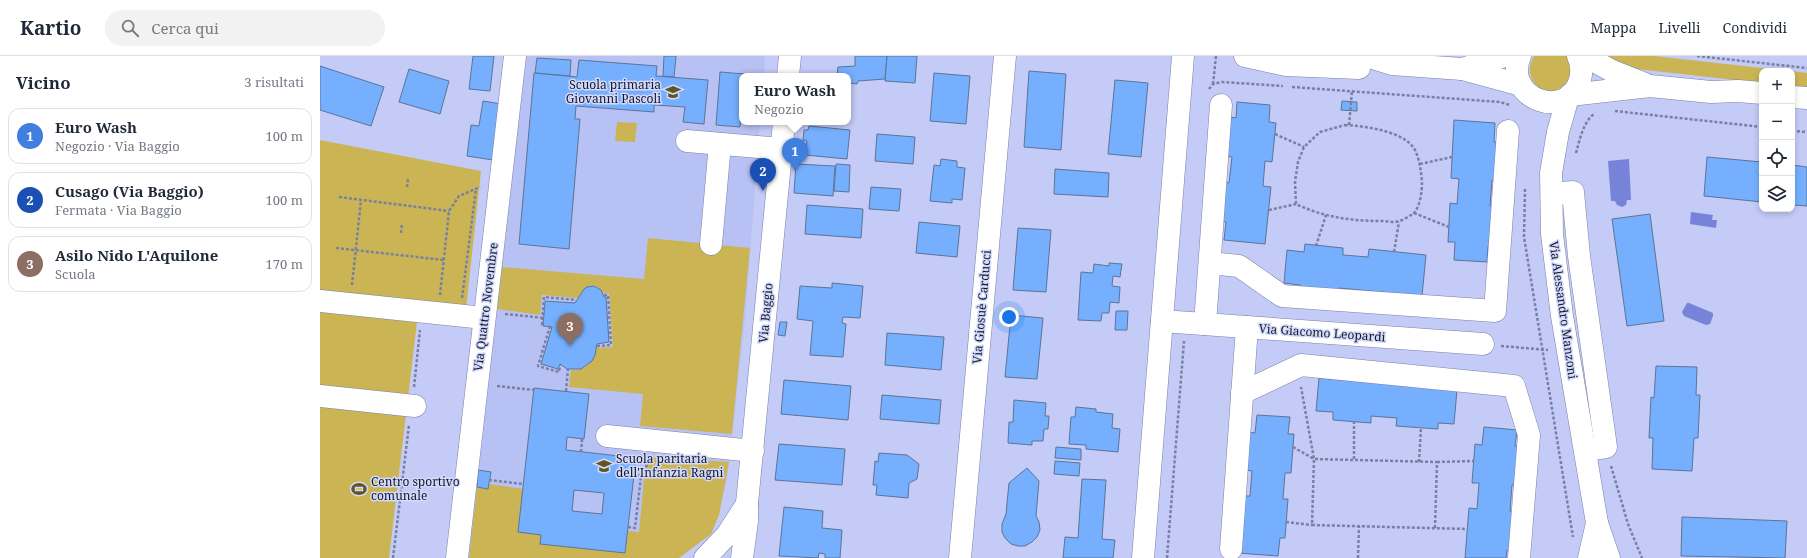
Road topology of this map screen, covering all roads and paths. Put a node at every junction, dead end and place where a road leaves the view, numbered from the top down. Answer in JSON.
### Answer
{"nodes":[{"id":1,"x":515,"y":56,"type":"edge"},
{"id":2,"x":790,"y":56,"type":"edge"},
{"id":3,"x":1005,"y":56,"type":"edge"},
{"id":4,"x":1183,"y":56,"type":"edge"},
{"id":5,"x":1216,"y":56,"type":"edge"},
{"id":6,"x":1245,"y":56,"type":"edge"},
{"id":7,"x":1340,"y":56,"type":"edge"},
{"id":8,"x":1505,"y":56,"type":"edge"},
{"id":9,"x":1520,"y":56,"type":"edge"},
{"id":10,"x":1578,"y":56,"type":"edge"},
{"id":11,"x":1585,"y":56,"type":"edge"},
{"id":12,"x":1697,"y":56,"type":"edge"},
{"id":13,"x":1743,"y":56,"type":"edge"},
{"id":14,"x":1743,"y":61,"type":"junction"},
{"id":15,"x":1392,"y":64,"type":"junction"},
{"id":16,"x":1807,"y":68,"type":"edge"},
{"id":17,"x":1462,"y":69,"type":"junction"},
{"id":18,"x":788,"y":73,"type":"edge"},
{"id":19,"x":1213,"y":84,"type":"junction"},
{"id":20,"x":1521,"y":85,"type":"junction"},
{"id":21,"x":1283,"y":86,"type":"dead end"},
{"id":22,"x":1650,"y":86,"type":"junction"},
{"id":23,"x":1291,"y":87,"type":"dead end"},
{"id":24,"x":1352,"y":91,"type":"junction"},
{"id":25,"x":1711,"y":92,"type":"junction"},
{"id":26,"x":1759,"y":93,"type":"edge"},
{"id":27,"x":1569,"y":96,"type":"junction"},
{"id":28,"x":1795,"y":97,"type":"edge"},
{"id":29,"x":1807,"y":98,"type":"edge"},
{"id":30,"x":1213,"y":99,"type":"joint"},
{"id":31,"x":1759,"y":103,"type":"edge"},
{"id":32,"x":1795,"y":106,"type":"edge"},
{"id":33,"x":1513,"y":107,"type":"dead end"},
{"id":34,"x":1807,"y":108,"type":"edge"},
{"id":35,"x":1609,"y":110,"type":"dead end"},
{"id":36,"x":1599,"y":112,"type":"dead end"},
{"id":37,"x":784,"y":125,"type":"edge"},
{"id":38,"x":1349,"y":125,"type":"junction"},
{"id":39,"x":1759,"y":127,"type":"edge"},
{"id":40,"x":1795,"y":130,"type":"edge"},
{"id":41,"x":1508,"y":131,"type":"dead end"},
{"id":42,"x":1807,"y":132,"type":"edge"},
{"id":43,"x":1275,"y":134,"type":"dead end"},
{"id":44,"x":687,"y":141,"type":"dead end"},
{"id":45,"x":720,"y":144,"type":"junction"},
{"id":46,"x":1304,"y":147,"type":"junction"},
{"id":47,"x":781,"y":149,"type":"junction"},
{"id":48,"x":1452,"y":156,"type":"dead end"},
{"id":49,"x":1575,"y":157,"type":"dead end"},
{"id":50,"x":1420,"y":164,"type":"junction"},
{"id":51,"x":408,"y":178,"type":"dead end"},
{"id":52,"x":1525,"y":182,"type":"dead end"},
{"id":53,"x":1551,"y":183,"type":"junction"},
{"id":54,"x":407,"y":188,"type":"dead end"},
{"id":55,"x":476,"y":189,"type":"dead end"},
{"id":56,"x":340,"y":197,"type":"dead end"},
{"id":57,"x":360,"y":200,"type":"junction"},
{"id":58,"x":1296,"y":204,"type":"junction"},
{"id":59,"x":449,"y":210,"type":"dead end"},
{"id":60,"x":1269,"y":210,"type":"dead end"},
{"id":61,"x":1414,"y":213,"type":"junction"},
{"id":62,"x":1326,"y":215,"type":"junction"},
{"id":63,"x":1399,"y":222,"type":"junction"},
{"id":64,"x":402,"y":223,"type":"dead end"},
{"id":65,"x":1449,"y":227,"type":"dead end"},
{"id":66,"x":401,"y":233,"type":"dead end"},
{"id":67,"x":711,"y":244,"type":"dead end"},
{"id":68,"x":1316,"y":246,"type":"dead end"},
{"id":69,"x":336,"y":248,"type":"dead end"},
{"id":70,"x":355,"y":250,"type":"junction"},
{"id":71,"x":1394,"y":252,"type":"dead end"},
{"id":72,"x":444,"y":260,"type":"dead end"},
{"id":73,"x":1210,"y":263,"type":"junction"},
{"id":74,"x":603,"y":296,"type":"dead end"},
{"id":75,"x":576,"y":300,"type":"dead end"},
{"id":76,"x":320,"y":301,"type":"edge"},
{"id":77,"x":350,"y":304,"type":"junction"},
{"id":78,"x":460,"y":316,"type":"junction"},
{"id":79,"x":494,"y":316,"type":"junction"},
{"id":80,"x":543,"y":318,"type":"junction"},
{"id":81,"x":1162,"y":321,"type":"junction"},
{"id":82,"x":1195,"y":323,"type":"junction"},
{"id":83,"x":543,"y":324,"type":"dead end"},
{"id":84,"x":550,"y":326,"type":"dead end"},
{"id":85,"x":1247,"y":327,"type":"junction"},
{"id":86,"x":1483,"y":344,"type":"joint"},
{"id":87,"x":597,"y":346,"type":"dead end"},
{"id":88,"x":1543,"y":349,"type":"junction"},
{"id":89,"x":1568,"y":351,"type":"junction"},
{"id":90,"x":560,"y":365,"type":"dead end"},
{"id":91,"x":1300,"y":365,"type":"junction"},
{"id":92,"x":568,"y":369,"type":"dead end"},
{"id":93,"x":496,"y":386,"type":"dead end"},
{"id":94,"x":534,"y":390,"type":"dead end"},
{"id":95,"x":566,"y":391,"type":"dead end"},
{"id":96,"x":1242,"y":393,"type":"junction"},
{"id":97,"x":320,"y":396,"type":"edge"},
{"id":98,"x":415,"y":406,"type":"dead end"},
{"id":99,"x":1354,"y":421,"type":"dead end"},
{"id":100,"x":1420,"y":428,"type":"dead end"},
{"id":101,"x":607,"y":436,"type":"dead end"},
{"id":102,"x":582,"y":439,"type":"dead end"},
{"id":103,"x":1293,"y":447,"type":"dead end"},
{"id":104,"x":1606,"y":447,"type":"junction"},
{"id":105,"x":1585,"y":450,"type":"junction"},
{"id":106,"x":753,"y":451,"type":"junction"},
{"id":107,"x":581,"y":452,"type":"dead end"},
{"id":108,"x":1314,"y":459,"type":"junction"},
{"id":109,"x":1354,"y":460,"type":"junction"},
{"id":110,"x":1474,"y":461,"type":"dead end"},
{"id":111,"x":1419,"y":462,"type":"junction"},
{"id":112,"x":1438,"y":462,"type":"junction"},
{"id":113,"x":634,"y":475,"type":"dead end"},
{"id":114,"x":489,"y":480,"type":"dead end"},
{"id":115,"x":524,"y":484,"type":"dead end"},
{"id":116,"x":747,"y":504,"type":"junction"},
{"id":117,"x":1286,"y":522,"type":"dead end"},
{"id":118,"x":1597,"y":523,"type":"junction"},
{"id":119,"x":1312,"y":525,"type":"junction"},
{"id":120,"x":1359,"y":526,"type":"junction"},
{"id":121,"x":628,"y":527,"type":"dead end"},
{"id":122,"x":1435,"y":528,"type":"junction"},
{"id":123,"x":1467,"y":529,"type":"dead end"},
{"id":124,"x":1574,"y":540,"type":"dead end"},
{"id":125,"x":1231,"y":549,"type":"dead end"},
{"id":126,"x":457,"y":558,"type":"edge"},
{"id":127,"x":705,"y":558,"type":"edge"},
{"id":128,"x":742,"y":558,"type":"edge"},
{"id":129,"x":960,"y":558,"type":"edge"},
{"id":130,"x":1143,"y":558,"type":"edge"},
{"id":131,"x":1167,"y":558,"type":"edge"},
{"id":132,"x":1358,"y":558,"type":"edge"},
{"id":133,"x":1519,"y":558,"type":"edge"},
{"id":134,"x":1589,"y":558,"type":"edge"},
{"id":135,"x":1608,"y":558,"type":"edge"},
{"id":136,"x":1642,"y":558,"type":"edge"}],
"edges":[{"from":1,"to":79,"type":"street","name":"Via Quattro Novembre"},
{"from":2,"to":18,"type":"street"},
{"from":3,"to":129,"type":"street","name":"Via Giosuè Carducci"},
{"from":4,"to":81,"type":"street"},
{"from":5,"to":19,"type":"path"},
{"from":6,"to":15,"type":"street"},
{"from":7,"to":15,"type":"street"},
{"from":8,"to":17,"type":"street"},
{"from":9,"to":20,"type":"street"},
{"from":10,"to":27,"type":"street","name":"Via Alessandro Manzoni"},
{"from":11,"to":22,"type":"street"},
{"from":12,"to":14,"type":"path"},
{"from":13,"to":14,"type":"path"},
{"from":14,"to":16,"type":"path"},
{"from":15,"to":17,"type":"street"},
{"from":17,"to":20,"type":"street"},
{"from":19,"to":21,"type":"path"},
{"from":19,"to":30,"type":"path"},
{"from":20,"to":27,"type":"street"},
{"from":22,"to":25,"type":"street"},
{"from":22,"to":27,"type":"street"},
{"from":23,"to":24,"type":"path"},
{"from":24,"to":33,"type":"path"},
{"from":24,"to":38,"type":"path"},
{"from":25,"to":26,"type":"street"},
{"from":25,"to":31,"type":"street"},
{"from":27,"to":53,"type":"street","name":"Via Alessandro Manzoni"},
{"from":28,"to":29,"type":"street"},
{"from":30,"to":73,"type":"street"},
{"from":32,"to":34,"type":"street"},
{"from":35,"to":39,"type":"path"},
{"from":36,"to":49,"type":"path"},
{"from":37,"to":47,"type":"street","name":"Via Baggio"},
{"from":38,"to":46,"type":"path"},
{"from":38,"to":50,"type":"path"},
{"from":40,"to":42,"type":"path"},
{"from":41,"to":73,"type":"street"},
{"from":43,"to":46,"type":"path"},
{"from":44,"to":45,"type":"street"},
{"from":45,"to":47,"type":"street"},
{"from":45,"to":67,"type":"street"},
{"from":46,"to":58,"type":"path"},
{"from":47,"to":106,"type":"street","name":"Via Baggio"},
{"from":48,"to":50,"type":"path"},
{"from":50,"to":61,"type":"path"},
{"from":51,"to":54,"type":"path"},
{"from":52,"to":88,"type":"path"},
{"from":53,"to":89,"type":"street","name":"Via Alessandro Manzoni"},
{"from":53,"to":104,"type":"street"},
{"from":55,"to":78,"type":"path"},
{"from":56,"to":57,"type":"path"},
{"from":57,"to":59,"type":"path"},
{"from":57,"to":70,"type":"path"},
{"from":58,"to":60,"type":"path"},
{"from":58,"to":62,"type":"path"},
{"from":61,"to":63,"type":"path"},
{"from":61,"to":65,"type":"path"},
{"from":62,"to":63,"type":"path"},
{"from":62,"to":68,"type":"path"},
{"from":63,"to":71,"type":"path"},
{"from":64,"to":66,"type":"path"},
{"from":69,"to":70,"type":"path"},
{"from":70,"to":72,"type":"path"},
{"from":70,"to":77,"type":"path"},
{"from":73,"to":82,"type":"street"},
{"from":74,"to":87,"type":"path"},
{"from":75,"to":80,"type":"path"},
{"from":76,"to":77,"type":"street"},
{"from":77,"to":78,"type":"street"},
{"from":78,"to":79,"type":"street"},
{"from":79,"to":80,"type":"path"},
{"from":79,"to":126,"type":"street","name":"Via Quattro Novembre"},
{"from":80,"to":83,"type":"path"},
{"from":81,"to":82,"type":"street","name":"Via Giacomo Leopardi"},
{"from":81,"to":130,"type":"street"},
{"from":82,"to":85,"type":"street","name":"Via Giacomo Leopardi"},
{"from":82,"to":131,"type":"path"},
{"from":84,"to":90,"type":"path"},
{"from":85,"to":86,"type":"street","name":"Via Giacomo Leopardi"},
{"from":85,"to":96,"type":"street"},
{"from":86,"to":88,"type":"path"},
{"from":88,"to":89,"type":"path"},
{"from":88,"to":124,"type":"path"},
{"from":89,"to":105,"type":"street","name":"Via Alessandro Manzoni"},
{"from":91,"to":96,"type":"street"},
{"from":91,"to":108,"type":"path"},
{"from":91,"to":133,"type":"street"},
{"from":92,"to":95,"type":"path"},
{"from":93,"to":94,"type":"path"},
{"from":96,"to":125,"type":"street"},
{"from":97,"to":98,"type":"street"},
{"from":99,"to":109,"type":"path"},
{"from":100,"to":111,"type":"path"},
{"from":101,"to":106,"type":"street"},
{"from":102,"to":107,"type":"path"},
{"from":103,"to":108,"type":"path"},
{"from":104,"to":105,"type":"street"},
{"from":104,"to":136,"type":"path"},
{"from":105,"to":118,"type":"street","name":"Via Alessandro Manzoni"},
{"from":106,"to":116,"type":"street","name":"Via Baggio"},
{"from":108,"to":109,"type":"path"},
{"from":108,"to":119,"type":"path"},
{"from":109,"to":111,"type":"path"},
{"from":110,"to":112,"type":"path"},
{"from":111,"to":112,"type":"path"},
{"from":112,"to":122,"type":"path"},
{"from":113,"to":121,"type":"path"},
{"from":114,"to":115,"type":"path"},
{"from":116,"to":127,"type":"street","name":"Via Baggio"},
{"from":116,"to":128,"type":"street","name":"Via Baggio"},
{"from":117,"to":119,"type":"path"},
{"from":118,"to":134,"type":"street","name":"Via Alessandro Manzoni"},
{"from":118,"to":135,"type":"street","name":"Via Alessandro Manzoni"},
{"from":119,"to":120,"type":"path"},
{"from":120,"to":122,"type":"path"},
{"from":120,"to":132,"type":"path"},
{"from":122,"to":123,"type":"path"}]}
